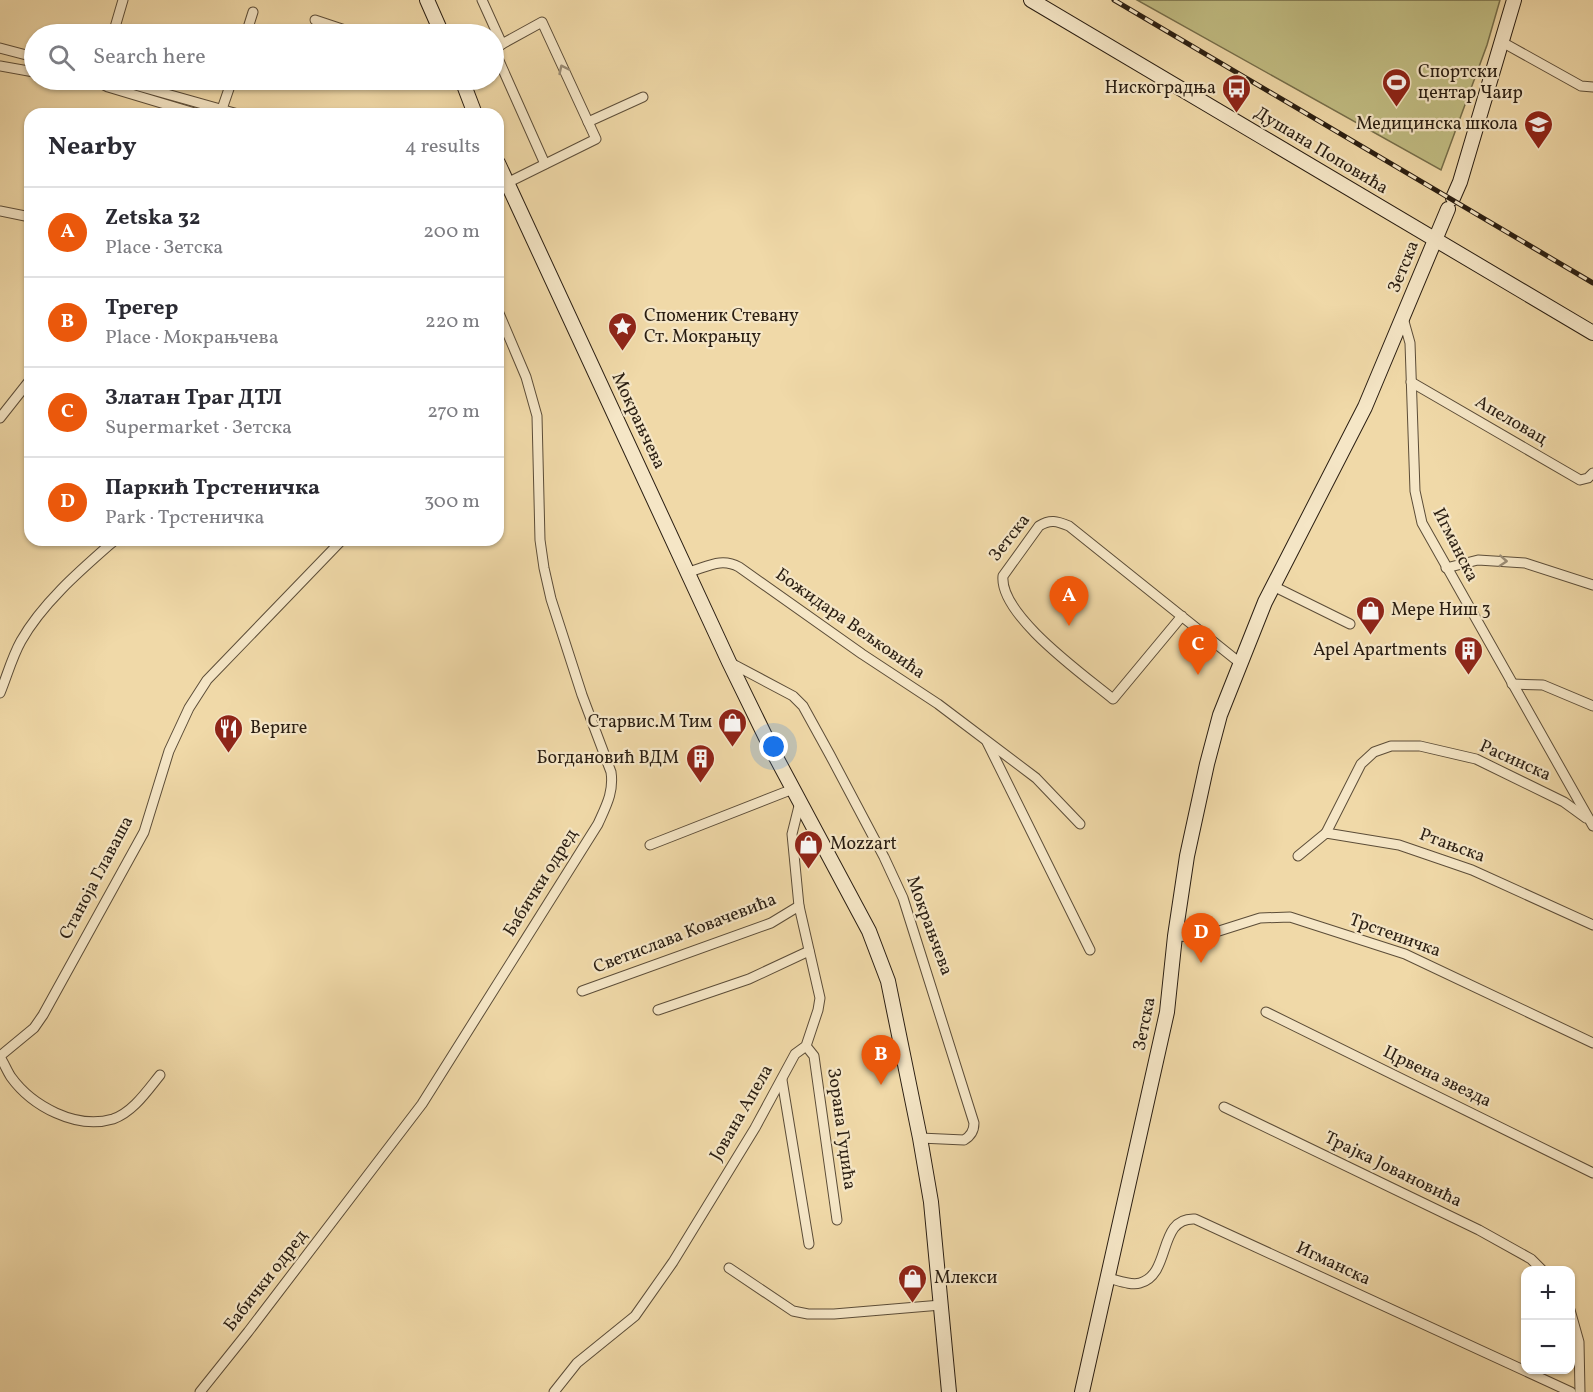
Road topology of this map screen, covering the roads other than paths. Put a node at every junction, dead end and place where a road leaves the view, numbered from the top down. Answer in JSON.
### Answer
{"nodes":[{"id":1,"x":123,"y":0,"type":"edge"},
{"id":2,"x":427,"y":0,"type":"edge"},
{"id":3,"x":482,"y":0,"type":"edge"},
{"id":4,"x":1030,"y":0,"type":"edge"},
{"id":5,"x":1514,"y":0,"type":"edge"},
{"id":6,"x":253,"y":12,"type":"dead end"},
{"id":7,"x":315,"y":20,"type":"dead end"},
{"id":8,"x":116,"y":24,"type":"edge"},
{"id":9,"x":249,"y":24,"type":"edge"},
{"id":10,"x":327,"y":24,"type":"edge"},
{"id":11,"x":438,"y":24,"type":"edge"},
{"id":12,"x":493,"y":24,"type":"edge"},
{"id":13,"x":1502,"y":42,"type":"junction"},
{"id":14,"x":504,"y":43,"type":"edge"},
{"id":15,"x":0,"y":48,"type":"edge"},
{"id":16,"x":24,"y":54,"type":"edge"},
{"id":17,"x":0,"y":66,"type":"edge"},
{"id":18,"x":24,"y":70,"type":"edge"},
{"id":19,"x":504,"y":72,"type":"edge"},
{"id":20,"x":1593,"y":87,"type":"edge"},
{"id":21,"x":117,"y":90,"type":"edge"},
{"id":22,"x":153,"y":90,"type":"edge"},
{"id":23,"x":229,"y":90,"type":"edge"},
{"id":24,"x":466,"y":90,"type":"edge"},
{"id":25,"x":643,"y":97,"type":"dead end"},
{"id":26,"x":161,"y":104,"type":"junction"},
{"id":27,"x":160,"y":108,"type":"edge"},
{"id":28,"x":176,"y":108,"type":"edge"},
{"id":29,"x":218,"y":108,"type":"edge"},
{"id":30,"x":222,"y":108,"type":"edge"},
{"id":31,"x":473,"y":108,"type":"edge"},
{"id":32,"x":588,"y":122,"type":"junction"},
{"id":33,"x":545,"y":164,"type":"junction"},
{"id":34,"x":504,"y":184,"type":"edge"},
{"id":35,"x":504,"y":187,"type":"edge"},
{"id":36,"x":0,"y":211,"type":"edge"},
{"id":37,"x":24,"y":216,"type":"edge"},
{"id":38,"x":1434,"y":239,"type":"junction"},
{"id":39,"x":1403,"y":318,"type":"junction"},
{"id":40,"x":504,"y":325,"type":"edge"},
{"id":41,"x":1593,"y":333,"type":"edge"},
{"id":42,"x":1412,"y":382,"type":"junction"},
{"id":43,"x":24,"y":388,"type":"edge"},
{"id":44,"x":0,"y":418,"type":"edge"},
{"id":45,"x":1593,"y":473,"type":"edge"},
{"id":46,"x":108,"y":546,"type":"edge"},
{"id":47,"x":336,"y":546,"type":"edge"},
{"id":48,"x":1446,"y":568,"type":"junction"},
{"id":49,"x":689,"y":572,"type":"junction"},
{"id":50,"x":1593,"y":585,"type":"edge"},
{"id":51,"x":1273,"y":586,"type":"junction"},
{"id":52,"x":1182,"y":616,"type":"junction"},
{"id":53,"x":1350,"y":624,"type":"dead end"},
{"id":54,"x":729,"y":662,"type":"junction"},
{"id":55,"x":1240,"y":663,"type":"junction"},
{"id":56,"x":1512,"y":684,"type":"junction"},
{"id":57,"x":0,"y":693,"type":"edge"},
{"id":58,"x":1593,"y":706,"type":"edge"},
{"id":59,"x":986,"y":740,"type":"junction"},
{"id":60,"x":793,"y":789,"type":"junction"},
{"id":61,"x":800,"y":802,"type":"junction"},
{"id":62,"x":1592,"y":822,"type":"edge"},
{"id":63,"x":1080,"y":824,"type":"dead end"},
{"id":64,"x":1326,"y":833,"type":"junction"},
{"id":65,"x":650,"y":845,"type":"dead end"},
{"id":66,"x":1298,"y":856,"type":"dead end"},
{"id":67,"x":800,"y":906,"type":"junction"},
{"id":68,"x":1593,"y":925,"type":"edge"},
{"id":69,"x":1175,"y":936,"type":"junction"},
{"id":70,"x":1090,"y":950,"type":"dead end"},
{"id":71,"x":809,"y":951,"type":"junction"},
{"id":72,"x":582,"y":991,"type":"dead end"},
{"id":73,"x":657,"y":1010,"type":"dead end"},
{"id":74,"x":1266,"y":1012,"type":"dead end"},
{"id":75,"x":1593,"y":1043,"type":"edge"},
{"id":76,"x":806,"y":1046,"type":"junction"},
{"id":77,"x":0,"y":1057,"type":"edge"},
{"id":78,"x":160,"y":1075,"type":"dead end"},
{"id":79,"x":782,"y":1080,"type":"junction"},
{"id":80,"x":1224,"y":1107,"type":"dead end"},
{"id":81,"x":920,"y":1138,"type":"junction"},
{"id":82,"x":1593,"y":1173,"type":"edge"},
{"id":83,"x":837,"y":1220,"type":"dead end"},
{"id":84,"x":809,"y":1244,"type":"dead end"},
{"id":85,"x":1538,"y":1266,"type":"edge"},
{"id":86,"x":729,"y":1268,"type":"dead end"},
{"id":87,"x":1108,"y":1278,"type":"junction"},
{"id":88,"x":941,"y":1305,"type":"junction"},
{"id":89,"x":1573,"y":1320,"type":"edge"},
{"id":90,"x":947,"y":1375,"type":"junction"},
{"id":91,"x":200,"y":1392,"type":"edge"},
{"id":92,"x":554,"y":1392,"type":"edge"},
{"id":93,"x":949,"y":1392,"type":"edge"},
{"id":94,"x":954,"y":1392,"type":"edge"},
{"id":95,"x":1082,"y":1392,"type":"edge"},
{"id":96,"x":1571,"y":1392,"type":"edge"},
{"id":97,"x":1580,"y":1392,"type":"edge"}],
"edges":[{"from":1,"to":8,"type":"street"},
{"from":2,"to":11,"type":"street"},
{"from":3,"to":12,"type":"street"},
{"from":4,"to":38,"type":"street","name":"Душана Поповића"},
{"from":5,"to":13,"type":"street","name":"Зетска"},
{"from":6,"to":9,"type":"street"},
{"from":7,"to":10,"type":"street"},
{"from":13,"to":20,"type":"street"},
{"from":13,"to":38,"type":"street","name":"Зетска"},
{"from":32,"to":14,"type":"street","one_way":true},
{"from":15,"to":16,"type":"street"},
{"from":17,"to":18,"type":"street"},
{"from":19,"to":33,"type":"street"},
{"from":21,"to":26,"type":"street"},
{"from":22,"to":29,"type":"street"},
{"from":23,"to":30,"type":"street"},
{"from":24,"to":31,"type":"street"},
{"from":25,"to":32,"type":"street"},
{"from":26,"to":27,"type":"street"},
{"from":26,"to":28,"type":"street"},
{"from":32,"to":33,"type":"street"},
{"from":33,"to":34,"type":"street"},
{"from":35,"to":49,"type":"street","name":"Мокрањчева"},
{"from":36,"to":37,"type":"street"},
{"from":38,"to":39,"type":"street","name":"Зетска"},
{"from":38,"to":41,"type":"street","name":"Душана Поповића"},
{"from":39,"to":42,"type":"street","name":"Игманска"},
{"from":39,"to":51,"type":"street","name":"Зетска"},
{"from":40,"to":91,"type":"street","name":"Бабички одред"},
{"from":42,"to":45,"type":"street","name":"Апеловац"},
{"from":42,"to":48,"type":"street","name":"Игманска"},
{"from":43,"to":44,"type":"street"},
{"from":46,"to":57,"type":"street"},
{"from":47,"to":77,"type":"street","name":"Станоја Главаша"},
{"from":48,"to":50,"type":"street","one_way":true},
{"from":48,"to":56,"type":"street","name":"Игманска"},
{"from":49,"to":54,"type":"street","name":"Мокрањчева"},
{"from":49,"to":59,"type":"street","name":"Божидара Вељковића"},
{"from":51,"to":53,"type":"street"},
{"from":51,"to":55,"type":"street","name":"Зетска"},
{"from":52,"to":52,"type":"street","name":"Зетска"},
{"from":52,"to":55,"type":"street","name":"Зетска"},
{"from":54,"to":60,"type":"street","name":"Мокрањчева"},
{"from":54,"to":81,"type":"street","name":"Мокрањчева"},
{"from":55,"to":69,"type":"street","name":"Зетска"},
{"from":56,"to":58,"type":"street"},
{"from":56,"to":62,"type":"street","name":"Игманска"},
{"from":59,"to":63,"type":"street","name":"Божидара Вељковића"},
{"from":59,"to":70,"type":"street","name":"Божидара Вељковића"},
{"from":60,"to":61,"type":"street","name":"Мокрањчева"},
{"from":60,"to":65,"type":"street"},
{"from":61,"to":67,"type":"street","name":"Јована Апела"},
{"from":61,"to":81,"type":"street","name":"Мокрањчева"},
{"from":62,"to":64,"type":"street","name":"Расинска"},
{"from":64,"to":66,"type":"street"},
{"from":64,"to":68,"type":"street","name":"Ртањска"},
{"from":67,"to":71,"type":"street","name":"Јована Апела"},
{"from":67,"to":72,"type":"street","name":"Светислава Ковачевића"},
{"from":69,"to":75,"type":"street","name":"Трстеничка"},
{"from":69,"to":87,"type":"street","name":"Зетска"},
{"from":71,"to":73,"type":"street"},
{"from":71,"to":76,"type":"street","name":"Јована Апела"},
{"from":74,"to":82,"type":"street","name":"Црвена звезда"},
{"from":76,"to":79,"type":"street","name":"Јована Апела"},
{"from":76,"to":83,"type":"street","name":"Зорана Гуџића"},
{"from":77,"to":78,"type":"street"},
{"from":79,"to":84,"type":"street"},
{"from":79,"to":92,"type":"street","name":"Јована Апела"},
{"from":80,"to":85,"type":"street","name":"Трајка Јовановића"},
{"from":81,"to":88,"type":"street","name":"Мокрањчева"},
{"from":86,"to":88,"type":"street"},
{"from":87,"to":95,"type":"street","name":"Зетска"},
{"from":87,"to":96,"type":"street","name":"Игманска"},
{"from":88,"to":90,"type":"street","name":"Мокрањчева"},
{"from":89,"to":97,"type":"street"},
{"from":90,"to":93,"type":"street","name":"Мокрањчева"},
{"from":90,"to":94,"type":"street","name":"Мокрањчева"}]}
